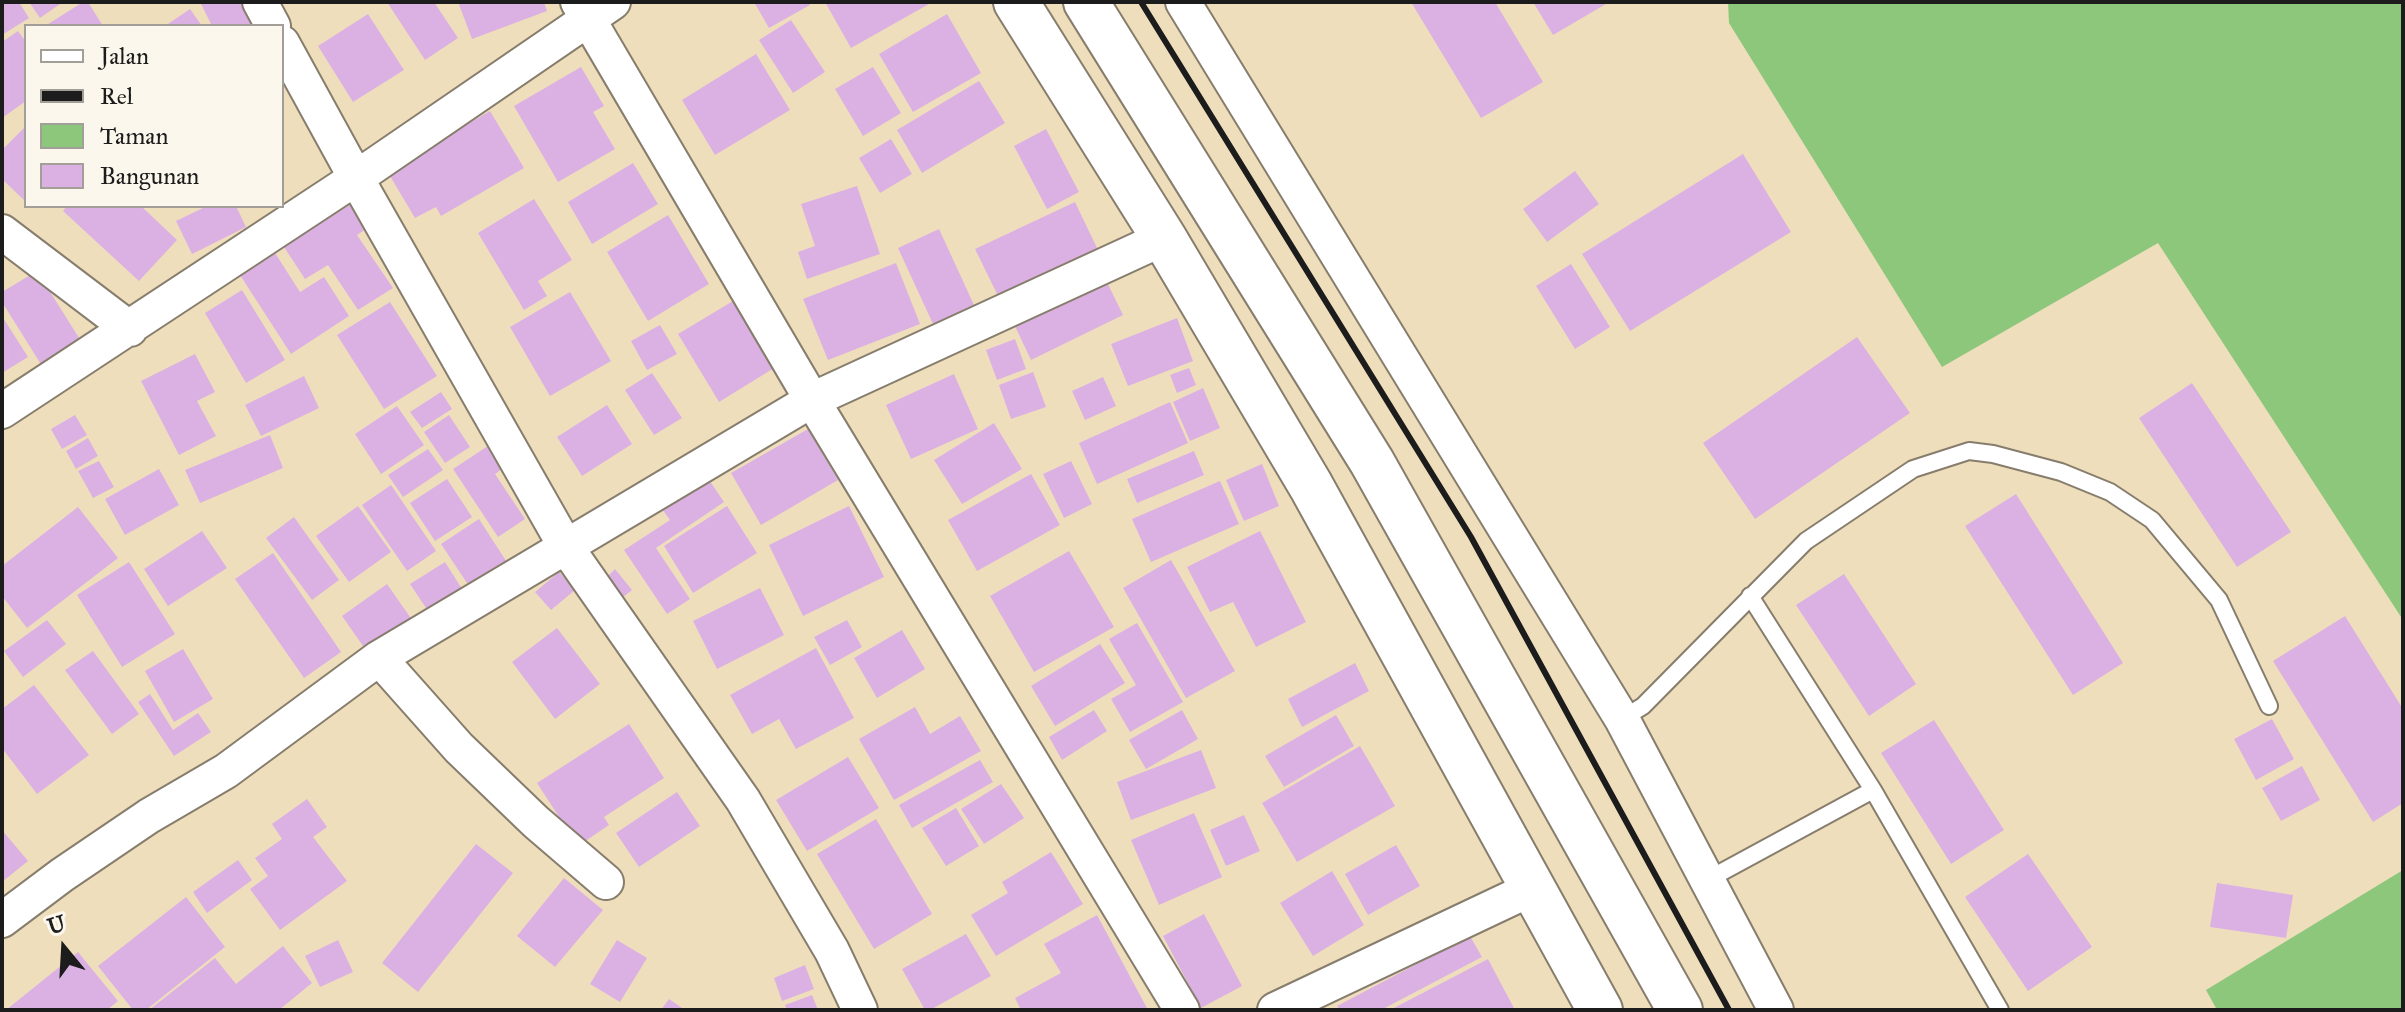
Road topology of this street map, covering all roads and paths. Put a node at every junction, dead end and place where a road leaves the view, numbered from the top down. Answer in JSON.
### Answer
{"nodes":[{"id":1,"x":260,"y":2,"type":"edge"},
{"id":2,"x":1016,"y":2,"type":"edge"},
{"id":3,"x":1086,"y":2,"type":"edge"},
{"id":4,"x":1183,"y":2,"type":"edge"},
{"id":5,"x":593,"y":7,"type":"edge"},
{"id":6,"x":272,"y":24,"type":"edge"},
{"id":7,"x":284,"y":47,"type":"edge"},
{"id":8,"x":356,"y":178,"type":"junction"},
{"id":9,"x":2,"y":232,"type":"edge"},
{"id":10,"x":1164,"y":238,"type":"junction"},
{"id":11,"x":130,"y":329,"type":"junction"},
{"id":12,"x":812,"y":400,"type":"junction"},
{"id":13,"x":2,"y":411,"type":"edge"},
{"id":14,"x":566,"y":547,"type":"junction"},
{"id":15,"x":1750,"y":596,"type":"junction"},
{"id":16,"x":379,"y":658,"type":"junction"},
{"id":17,"x":2269,"y":706,"type":"dead end"},
{"id":18,"x":1622,"y":719,"type":"junction"},
{"id":19,"x":1873,"y":790,"type":"junction"},
{"id":20,"x":1707,"y":880,"type":"junction"},
{"id":21,"x":606,"y":882,"type":"dead end"},
{"id":22,"x":1533,"y":888,"type":"junction"},
{"id":23,"x":2,"y":920,"type":"edge"},
{"id":24,"x":860,"y":1010,"type":"edge"},
{"id":25,"x":1182,"y":1010,"type":"edge"},
{"id":26,"x":1275,"y":1010,"type":"edge"},
{"id":27,"x":1600,"y":1010,"type":"edge"},
{"id":28,"x":1680,"y":1010,"type":"edge"},
{"id":29,"x":1776,"y":1010,"type":"edge"},
{"id":30,"x":2000,"y":1010,"type":"edge"}],
"edges":[{"from":1,"to":6,"type":"street"},
{"from":2,"to":10,"type":"highway"},
{"from":3,"to":28,"type":"highway"},
{"from":4,"to":18,"type":"street"},
{"from":5,"to":8,"type":"street"},
{"from":5,"to":12,"type":"street"},
{"from":7,"to":8,"type":"street"},
{"from":8,"to":11,"type":"street"},
{"from":8,"to":14,"type":"street"},
{"from":9,"to":11,"type":"street"},
{"from":10,"to":12,"type":"street"},
{"from":10,"to":22,"type":"highway"},
{"from":11,"to":13,"type":"street"},
{"from":12,"to":14,"type":"street"},
{"from":12,"to":25,"type":"street"},
{"from":14,"to":16,"type":"street"},
{"from":14,"to":24,"type":"street"},
{"from":15,"to":17,"type":"lane"},
{"from":15,"to":18,"type":"lane"},
{"from":15,"to":19,"type":"lane"},
{"from":16,"to":21,"type":"street"},
{"from":16,"to":23,"type":"street"},
{"from":18,"to":20,"type":"street"},
{"from":19,"to":20,"type":"lane"},
{"from":19,"to":30,"type":"lane"},
{"from":20,"to":29,"type":"street"},
{"from":22,"to":26,"type":"street"},
{"from":22,"to":27,"type":"highway"}]}
